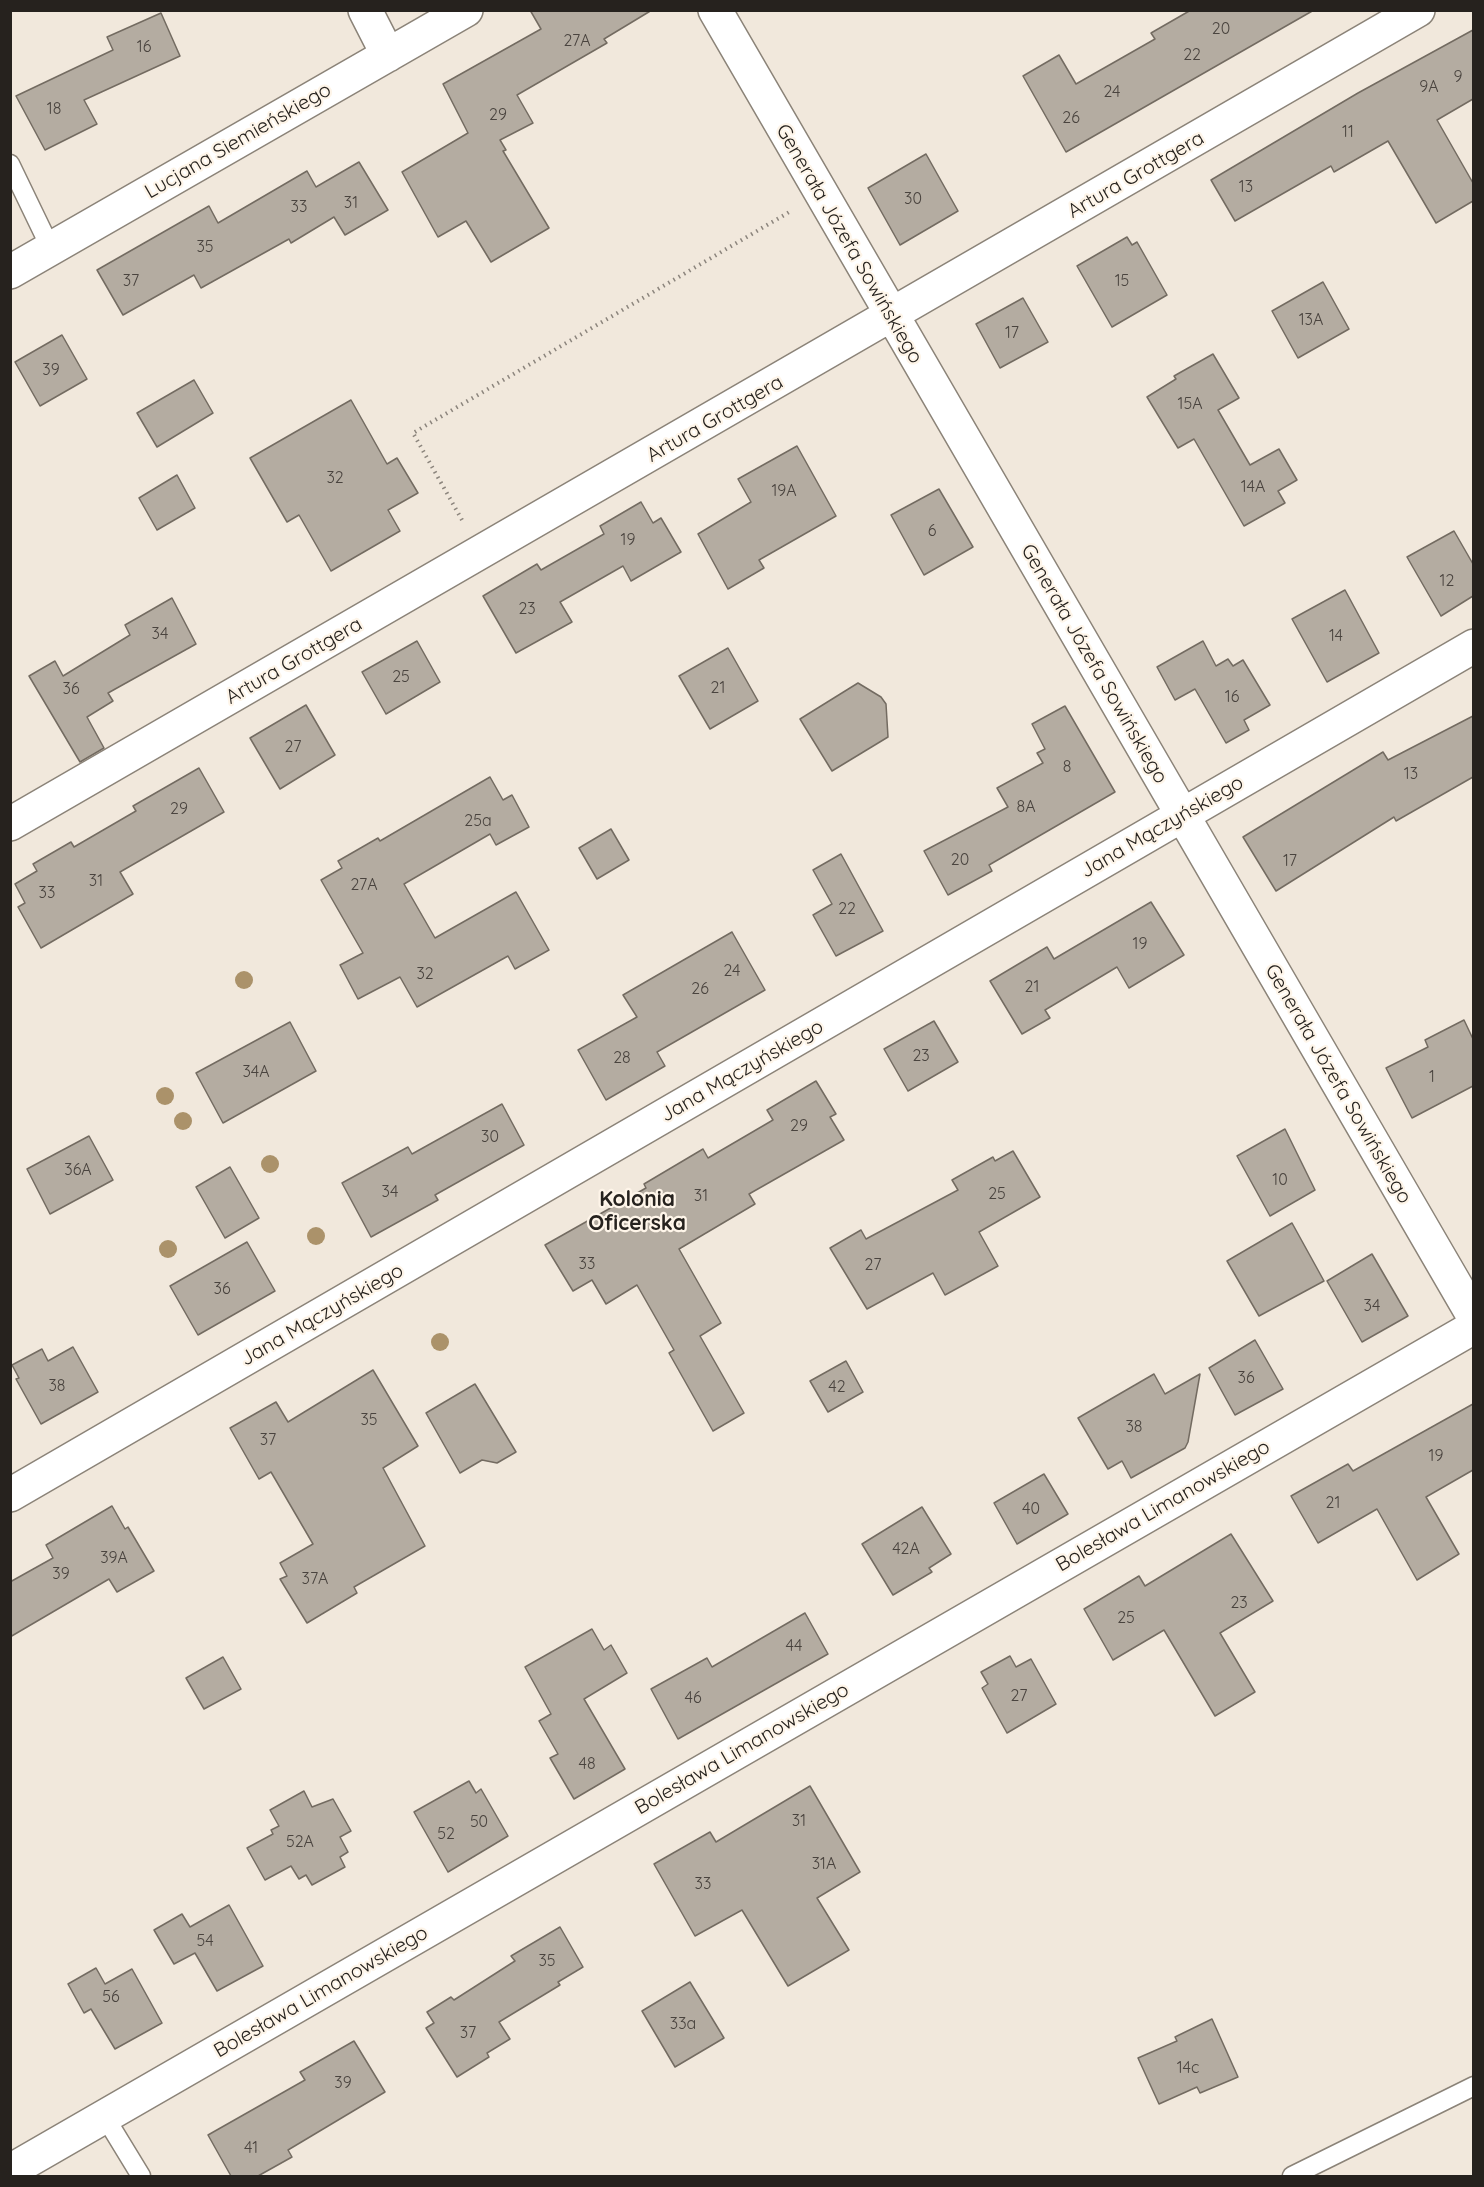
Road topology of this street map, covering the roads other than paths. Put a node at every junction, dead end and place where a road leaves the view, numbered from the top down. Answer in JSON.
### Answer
{"nodes":[{"id":1,"x":365,"y":10,"type":"edge"},
{"id":2,"x":466,"y":10,"type":"edge"},
{"id":3,"x":715,"y":10,"type":"edge"},
{"id":4,"x":1418,"y":10,"type":"edge"},
{"id":5,"x":388,"y":55,"type":"junction"},
{"id":6,"x":10,"y":164,"type":"edge"},
{"id":7,"x":51,"y":249,"type":"junction"},
{"id":8,"x":10,"y":272,"type":"edge"},
{"id":9,"x":891,"y":317,"type":"junction"},
{"id":10,"x":1473,"y":646,"type":"edge"},
{"id":11,"x":1182,"y":815,"type":"junction"},
{"id":12,"x":10,"y":824,"type":"edge"},
{"id":13,"x":1473,"y":1317,"type":"edge"},
{"id":14,"x":1473,"y":1327,"type":"edge"},
{"id":15,"x":10,"y":1496,"type":"edge"},
{"id":16,"x":1473,"y":2086,"type":"edge"},
{"id":17,"x":105,"y":2117,"type":"junction"},
{"id":18,"x":10,"y":2171,"type":"edge"},
{"id":19,"x":141,"y":2176,"type":"edge"},
{"id":20,"x":1293,"y":2176,"type":"edge"}],
"edges":[{"from":1,"to":5,"type":"street"},
{"from":2,"to":5,"type":"street","name":"Lucjana Siemieńskiego"},
{"from":3,"to":9,"type":"street","name":"Generała Józefa Sowińskiego"},
{"from":4,"to":9,"type":"street","name":"Artura Grottgera"},
{"from":5,"to":7,"type":"street","name":"Lucjana Siemieńskiego"},
{"from":6,"to":7,"type":"lane"},
{"from":7,"to":8,"type":"street","name":"Lucjana Siemieńskiego"},
{"from":9,"to":11,"type":"street","name":"Generała Józefa Sowińskiego"},
{"from":9,"to":12,"type":"street","name":"Artura Grottgera"},
{"from":10,"to":11,"type":"street","name":"Jana Mączyńskiego"},
{"from":11,"to":13,"type":"street","name":"Generała Józefa Sowińskiego"},
{"from":11,"to":15,"type":"street","name":"Jana Mączyńskiego"},
{"from":14,"to":17,"type":"street","name":"Bolesława Limanowskiego"},
{"from":16,"to":20,"type":"lane"},
{"from":17,"to":18,"type":"street","name":"Bolesława Limanowskiego"},
{"from":17,"to":19,"type":"lane"}]}
